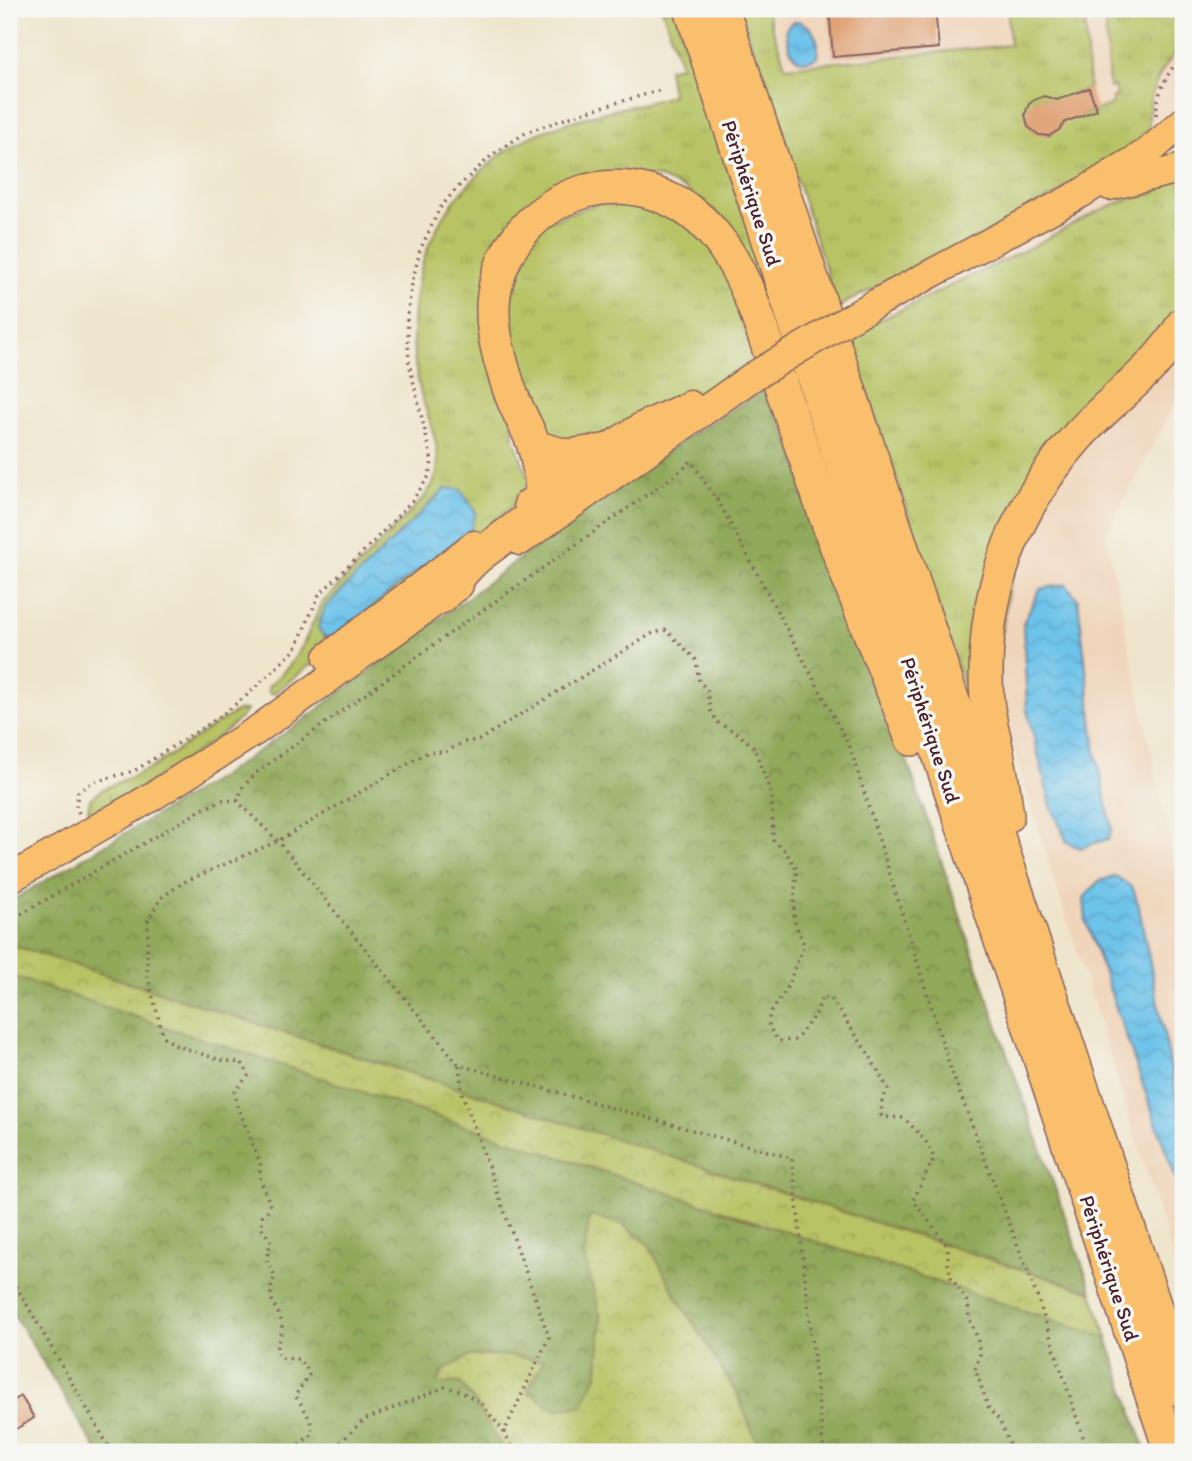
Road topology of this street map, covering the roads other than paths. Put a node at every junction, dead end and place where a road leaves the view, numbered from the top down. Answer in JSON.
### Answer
{"nodes":[{"id":1,"x":691,"y":9,"type":"edge"},
{"id":2,"x":722,"y":9,"type":"edge"},
{"id":3,"x":1183,"y":122,"type":"edge"},
{"id":4,"x":1183,"y":168,"type":"edge"},
{"id":5,"x":1080,"y":194,"type":"junction"},
{"id":6,"x":1183,"y":324,"type":"edge"},
{"id":7,"x":752,"y":377,"type":"junction"},
{"id":8,"x":534,"y":447,"type":"junction"},
{"id":9,"x":603,"y":451,"type":"junction"},
{"id":10,"x":542,"y":494,"type":"junction"},
{"id":11,"x":441,"y":597,"type":"junction"},
{"id":12,"x":948,"y":782,"type":"junction"},
{"id":13,"x":150,"y":798,"type":"junction"},
{"id":14,"x":9,"y":879,"type":"edge"},
{"id":15,"x":1019,"y":902,"type":"junction"},
{"id":16,"x":1183,"y":1391,"type":"edge"},
{"id":17,"x":1171,"y":1452,"type":"edge"}],
"edges":[{"from":1,"to":12,"type":"highway","name":"Périphérique Sud"},
{"from":2,"to":15,"type":"highway","name":"Périphérique Sud"},
{"from":3,"to":5,"type":"main road"},
{"from":4,"to":5,"type":"main road"},
{"from":5,"to":7,"type":"main road","bridge":true},
{"from":6,"to":15,"type":"highway"},
{"from":7,"to":9,"type":"main road"},
{"from":7,"to":11,"type":"main road"},
{"from":8,"to":9,"type":"highway"},
{"from":8,"to":10,"type":"highway"},
{"from":8,"to":12,"type":"highway"},
{"from":9,"to":10,"type":"main road"},
{"from":10,"to":11,"type":"highway"},
{"from":10,"to":13,"type":"main road"},
{"from":11,"to":13,"type":"main road"},
{"from":12,"to":17,"type":"highway","name":"Périphérique Sud"},
{"from":13,"to":14,"type":"main road"},
{"from":15,"to":16,"type":"highway","name":"Périphérique Sud"}]}
